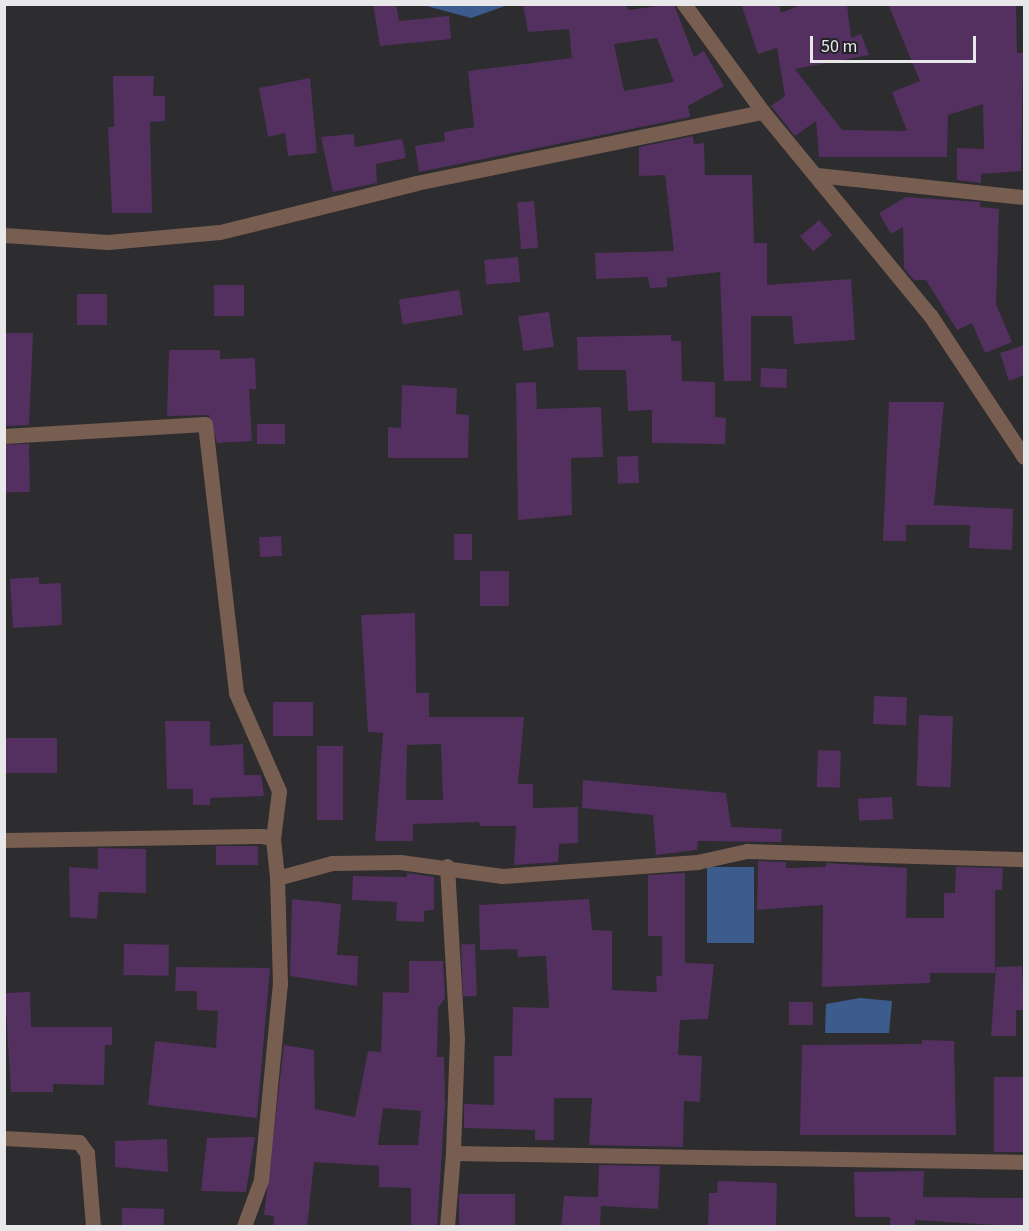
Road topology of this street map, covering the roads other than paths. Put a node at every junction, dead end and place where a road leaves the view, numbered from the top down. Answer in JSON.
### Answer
{"nodes":[{"id":1,"x":684,"y":4,"type":"edge"},
{"id":2,"x":763,"y":112,"type":"junction"},
{"id":3,"x":817,"y":175,"type":"junction"},
{"id":4,"x":1024,"y":197,"type":"edge"},
{"id":5,"x":4,"y":236,"type":"edge"},
{"id":6,"x":4,"y":436,"type":"edge"},
{"id":7,"x":1024,"y":457,"type":"edge"},
{"id":8,"x":273,"y":839,"type":"junction"},
{"id":9,"x":4,"y":840,"type":"edge"},
{"id":10,"x":1024,"y":859,"type":"edge"},
{"id":11,"x":447,"y":866,"type":"junction"},
{"id":12,"x":277,"y":878,"type":"junction"},
{"id":13,"x":4,"y":1138,"type":"edge"},
{"id":14,"x":453,"y":1153,"type":"junction"},
{"id":15,"x":1024,"y":1162,"type":"edge"},
{"id":16,"x":93,"y":1227,"type":"edge"},
{"id":17,"x":244,"y":1227,"type":"edge"},
{"id":18,"x":447,"y":1227,"type":"edge"}],
"edges":[{"from":1,"to":2,"type":"street"},
{"from":2,"to":3,"type":"street"},
{"from":2,"to":5,"type":"street"},
{"from":3,"to":4,"type":"street"},
{"from":3,"to":7,"type":"street"},
{"from":6,"to":8,"type":"street"},
{"from":8,"to":9,"type":"street"},
{"from":8,"to":12,"type":"street"},
{"from":10,"to":11,"type":"street"},
{"from":11,"to":12,"type":"street"},
{"from":11,"to":14,"type":"street"},
{"from":12,"to":17,"type":"street"},
{"from":13,"to":16,"type":"street"},
{"from":14,"to":15,"type":"street"},
{"from":14,"to":18,"type":"street"}]}
